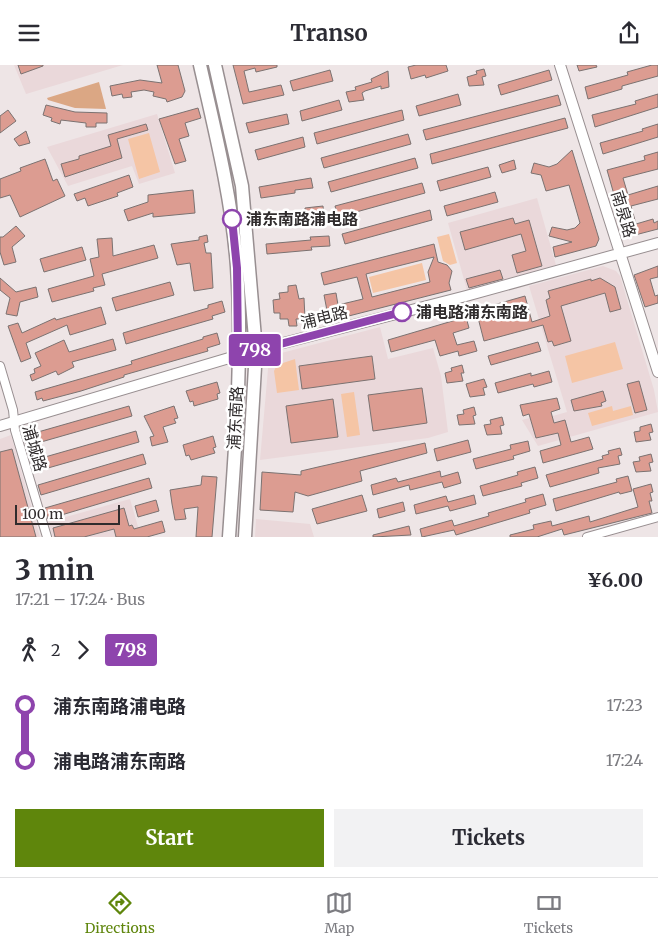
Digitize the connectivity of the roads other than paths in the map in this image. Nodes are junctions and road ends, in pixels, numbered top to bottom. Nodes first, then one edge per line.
1 (200, 65) edge
2 (215, 65) edge
3 (560, 65) edge
4 (658, 243) edge
5 (620, 253) junction
6 (256, 350) junction
7 (238, 355) junction
8 (0, 366) edge
9 (658, 372) edge
10 (13, 422) junction
11 (0, 426) edge
12 (658, 517) edge
13 (47, 537) edge
14 (229, 537) edge
15 (245, 537) edge
16 (587, 537) edge

1 - 7 main road, 浦东南路
2 - 6 main road, 浦东南路
3 - 5 street, 南泉路
4 - 5 street, 浦电路
5 - 6 street, 浦电路
5 - 9 street, 南泉路
6 - 7 street, 浦电路
6 - 15 main road, 浦东南路
7 - 10 street, 浦电路
7 - 14 main road, 浦东南路
8 - 10 street, 浦城路
10 - 11 street, 浦电路
10 - 13 street, 浦城路
12 - 16 street

